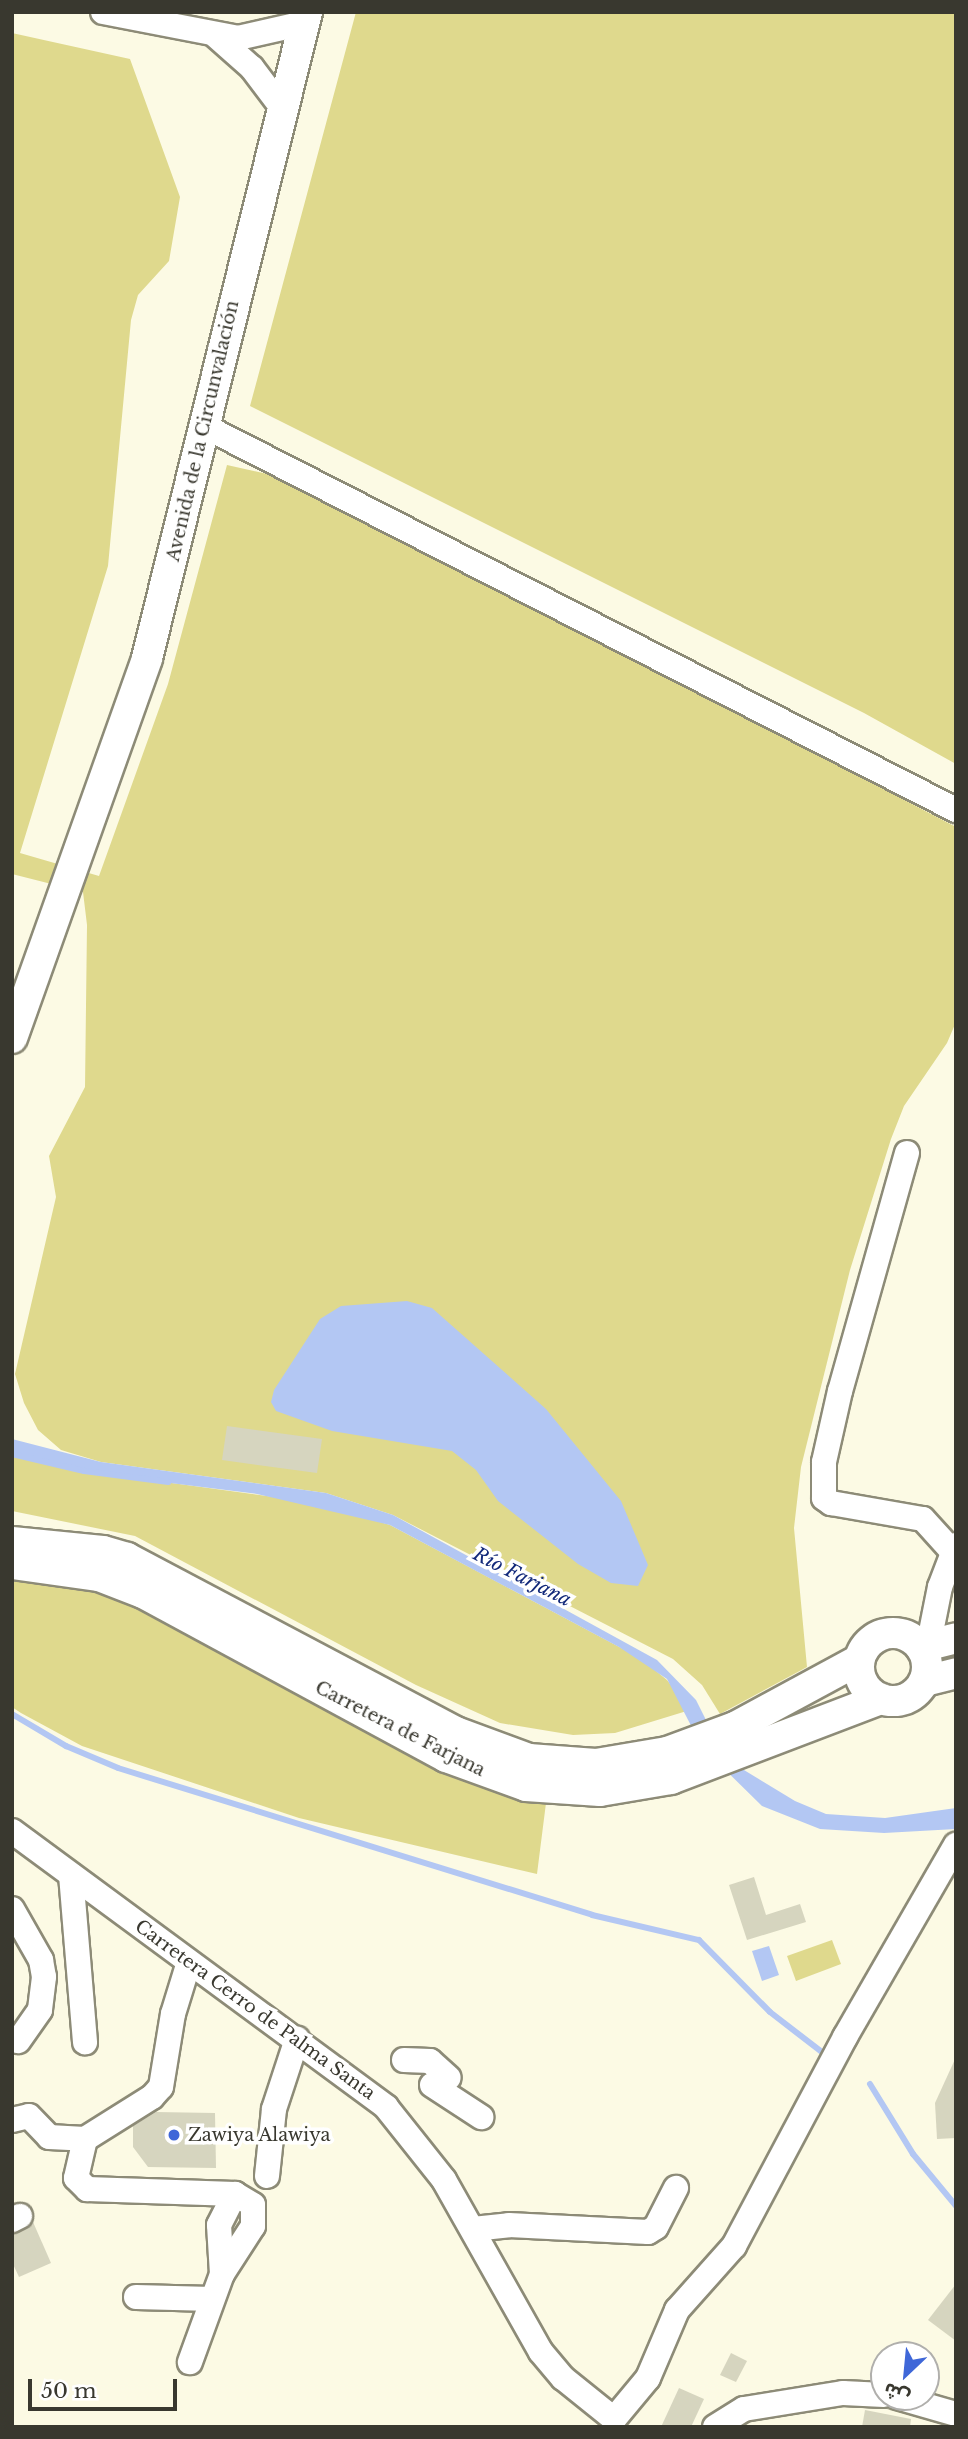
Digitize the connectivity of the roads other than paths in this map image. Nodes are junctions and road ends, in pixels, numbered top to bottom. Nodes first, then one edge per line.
1 (103, 12) edge
2 (305, 18) edge
3 (216, 37) junction
4 (283, 109) junction
5 (202, 425) junction
6 (956, 810) edge
7 (12, 1038) edge
8 (907, 1153) dead end
9 (12, 1542) edge
10 (954, 1548) edge
11 (55, 1556) junction
12 (12, 1564) edge
13 (956, 1638) edge
14 (924, 1647) junction
15 (859, 1660) junction
16 (956, 1673) edge
17 (925, 1681) junction
18 (880, 1699) junction
19 (740, 1740) junction
20 (12, 1831) edge
21 (956, 1845) edge
22 (71, 1875) junction
23 (12, 1909) edge
24 (189, 1962) junction
25 (297, 2039) junction
26 (18, 2041) dead end
27 (85, 2042) dead end
28 (404, 2060) dead end
29 (481, 2117) dead end
30 (12, 2120) edge
31 (85, 2139) junction
32 (267, 2176) dead end
33 (676, 2188) dead end
34 (235, 2194) junction
35 (473, 2229) junction
36 (222, 2274) junction
37 (136, 2298) dead end
38 (212, 2299) junction
39 (190, 2362) dead end
40 (870, 2394) edge
41 (615, 2423) edge
42 (715, 2427) edge

1 - 3 street
2 - 3 street
2 - 4 main road, Avenida de la Circunvalación
3 - 4 street
4 - 5 main road, Avenida de la Circunvalación
5 - 6 street
5 - 7 main road, Avenida de la Circunvalación
8 - 10 street
9 - 11 main road, Carretera de Farjana
10 - 14 street
11 - 12 main road, Carretera de Farjana
11 - 19 main road, Carretera de Farjana
13 - 14 main road
14 - 15 main road, Carretera de Farjana
14 - 17 main road
15 - 18 main road
15 - 19 main road, Carretera de Farjana
16 - 17 main road, Carretera de Farjana
17 - 18 main road, Carretera de Farjana
18 - 19 main road, Carretera de Farjana
20 - 22 street, Carretera Cerro de Palma Santa
21 - 41 street
22 - 24 street, Carretera Cerro de Palma Santa
22 - 27 street
23 - 26 street
24 - 25 street, Carretera Cerro de Palma Santa
24 - 31 street
25 - 32 street
25 - 35 street, Carretera Cerro de Palma Santa
28 - 29 street
30 - 31 street
31 - 34 street
33 - 35 street
34 - 36 street
34 - 36 street
35 - 41 street, Carretera Cerro de Palma Santa
36 - 38 street
37 - 38 street
38 - 39 street
40 - 42 street

